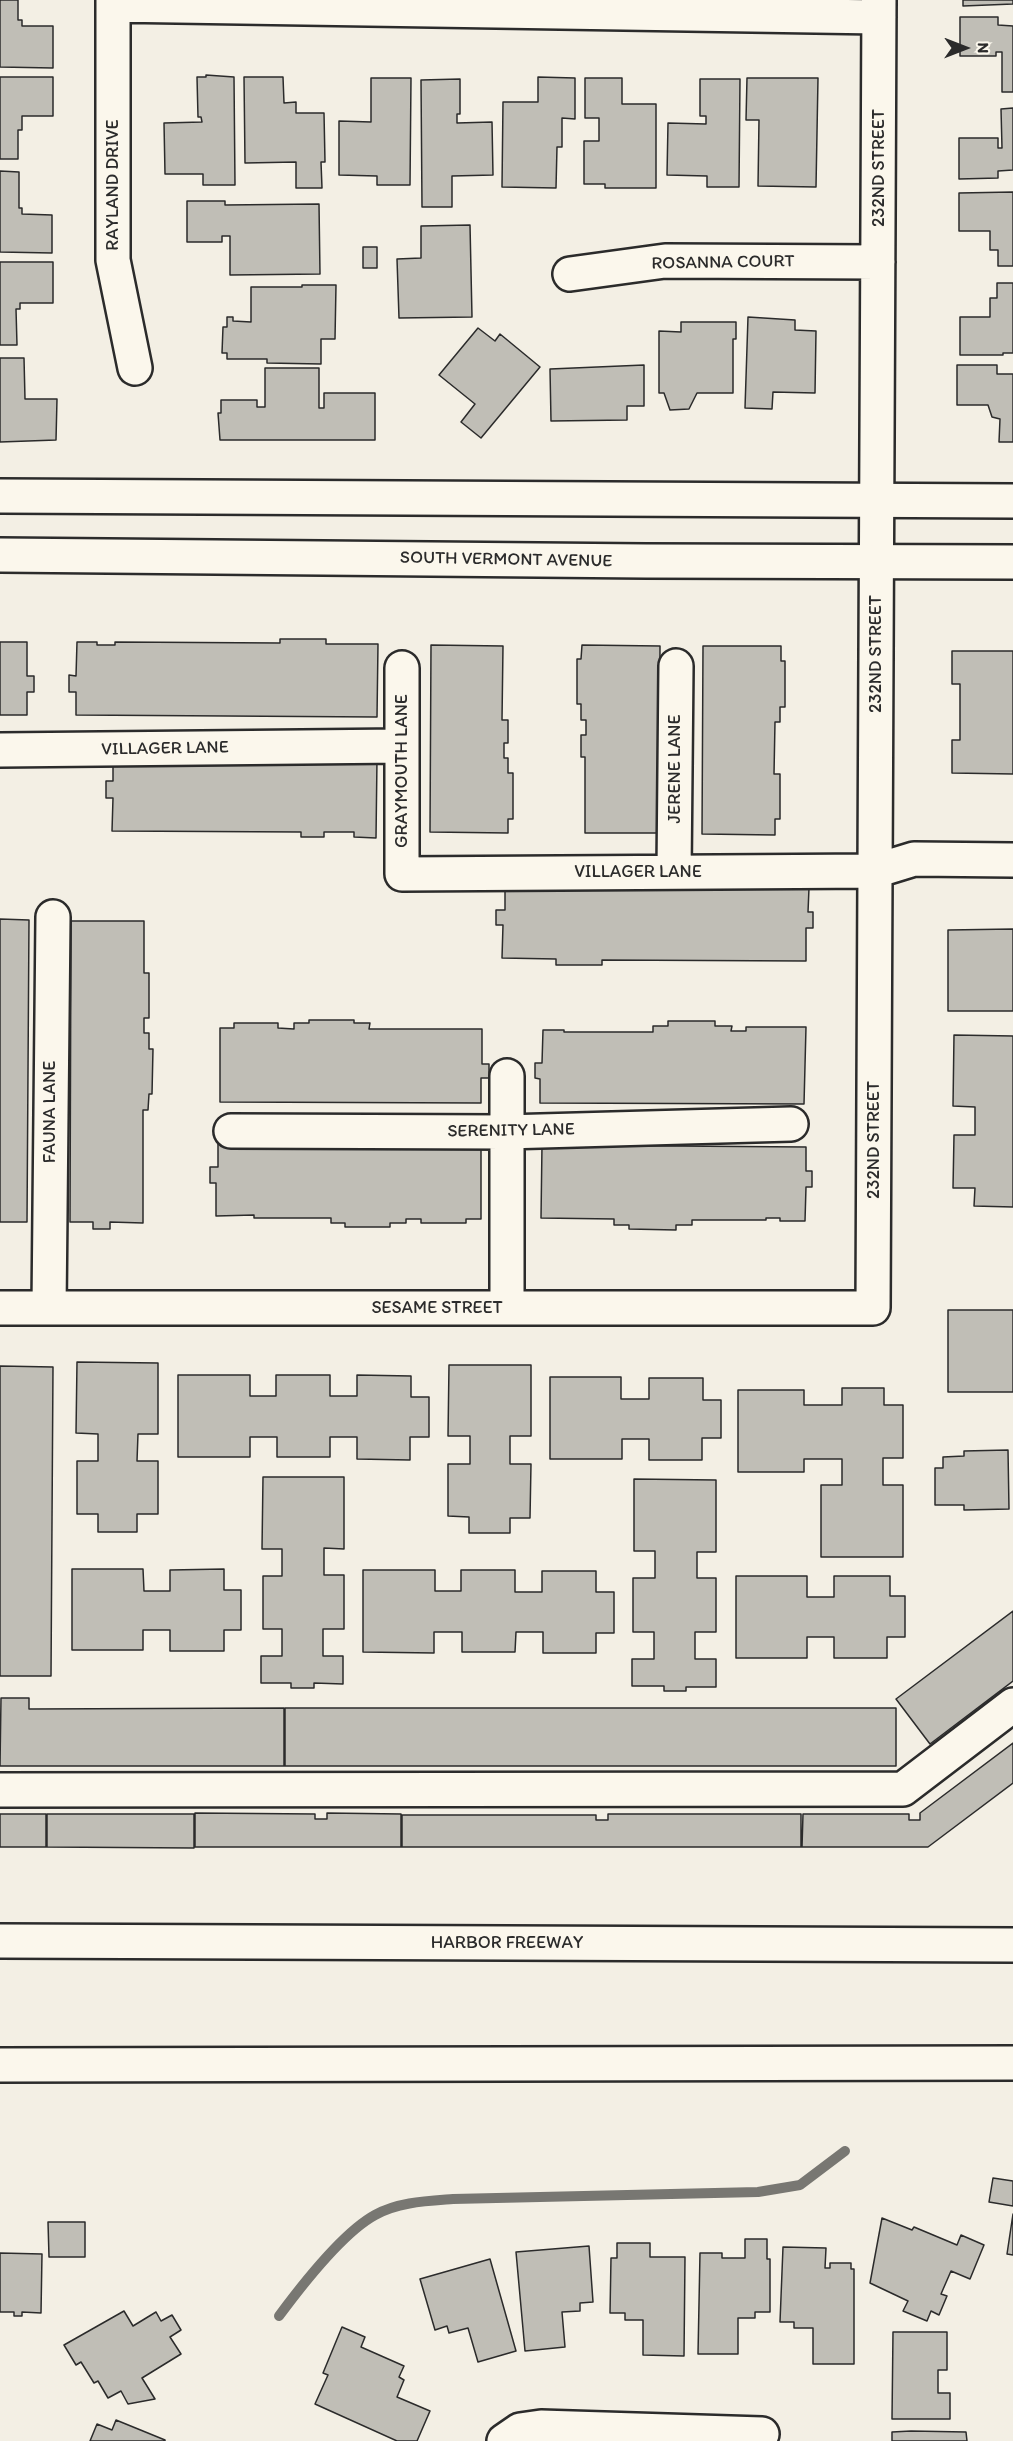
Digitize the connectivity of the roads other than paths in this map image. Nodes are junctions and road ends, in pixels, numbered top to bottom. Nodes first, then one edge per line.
1 (113, 3) edge
2 (879, 9) edge
3 (878, 262) junction
4 (570, 274) dead end
5 (135, 368) dead end
6 (0, 496) edge
7 (877, 500) junction
8 (1013, 501) edge
9 (0, 555) edge
10 (877, 561) junction
11 (1013, 562) edge
12 (676, 666) dead end
13 (402, 668) dead end
14 (402, 746) junction
15 (0, 750) edge
16 (1013, 860) edge
17 (674, 872) junction
18 (875, 872) junction
19 (402, 874) joint
20 (53, 916) dead end
21 (507, 1076) dead end
22 (791, 1124) dead end
23 (231, 1131) dead end
24 (505, 1132) junction
25 (0, 1308) edge
26 (49, 1308) junction
27 (507, 1308) junction
28 (873, 1308) joint
29 (1013, 1705) edge
30 (0, 1790) edge
31 (0, 1941) edge
32 (1013, 1945) edge
33 (1013, 2063) edge
34 (0, 2065) edge
35 (762, 2434) dead end
36 (505, 2441) edge

1 - 2 main road
1 - 5 main road, RAYLAND DRIVE
2 - 3 main road, 232ND STREET
3 - 4 main road, ROSANNA COURT
3 - 7 main road, 232ND STREET
6 - 7 main road
7 - 8 main road
7 - 10 main road, 232ND STREET
9 - 10 main road, SOUTH VERMONT AVENUE
10 - 11 main road, SOUTH VERMONT AVENUE
10 - 18 main road, 232ND STREET
12 - 17 main road, JERENE LANE
13 - 14 main road, GRAYMOUTH LANE
14 - 15 main road, VILLAGER LANE
14 - 19 main road, GRAYMOUTH LANE
16 - 18 main road, VILLAGER LANE
17 - 18 main road, VILLAGER LANE
17 - 19 main road, VILLAGER LANE
18 - 28 main road, 232ND STREET
20 - 26 main road, FAUNA LANE
21 - 24 main road
22 - 24 main road, SERENITY LANE
23 - 24 main road, SERENITY LANE
24 - 27 main road
25 - 26 main road, SESAME STREET
26 - 27 main road, SESAME STREET
27 - 28 main road, SESAME STREET
29 - 30 main road
31 - 32 main road, HARBOR FREEWAY
33 - 34 main road
35 - 36 main road

